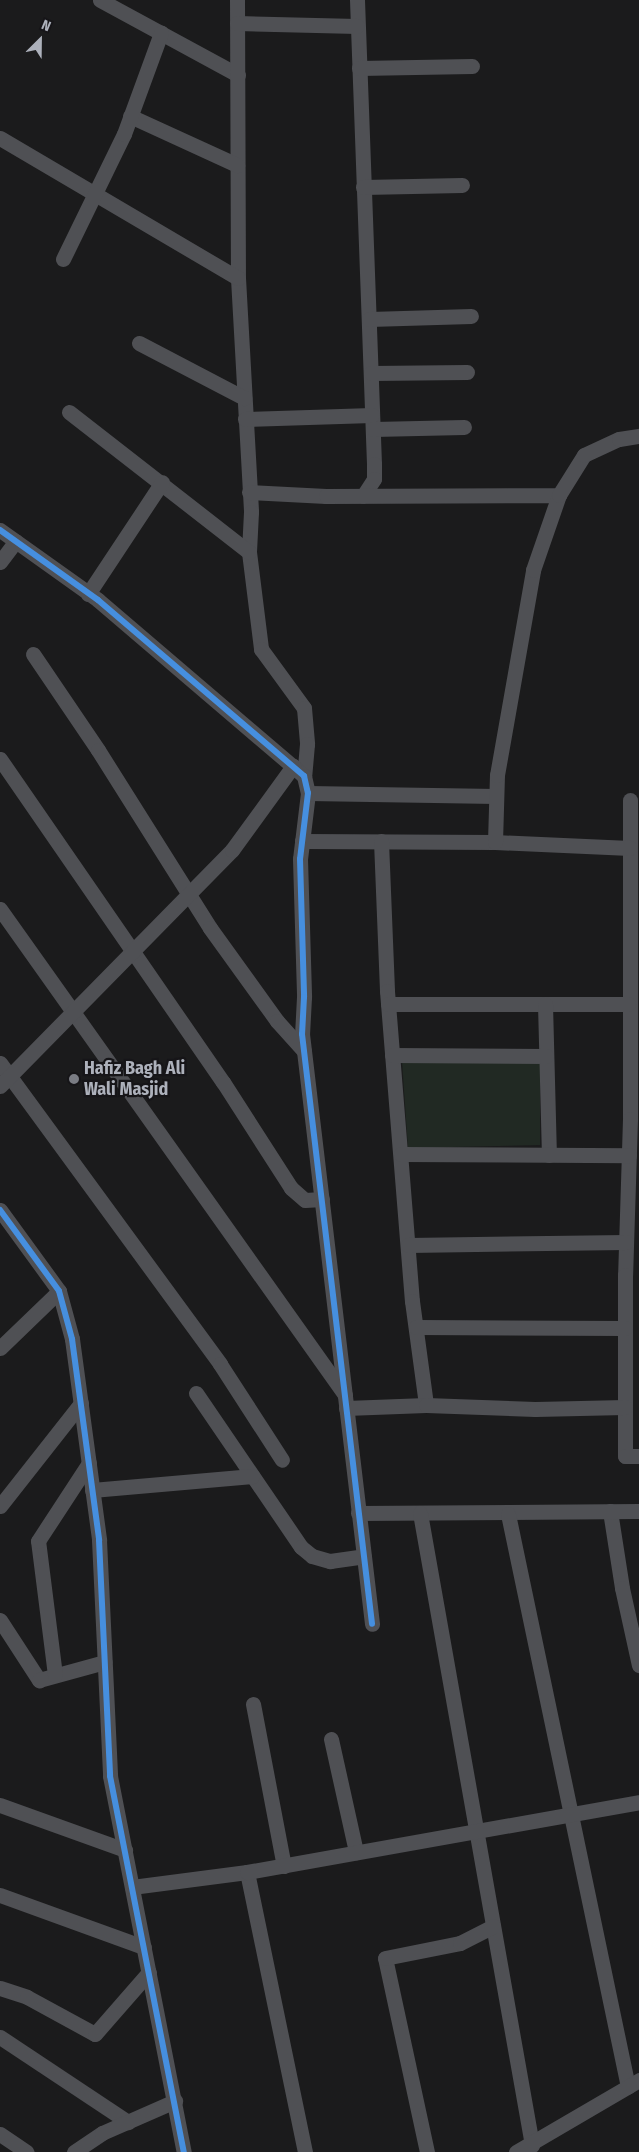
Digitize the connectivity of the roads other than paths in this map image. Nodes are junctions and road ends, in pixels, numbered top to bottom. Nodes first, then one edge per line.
1 (100, 0) edge
2 (236, 0) edge
3 (356, 0) edge
4 (237, 23) junction
5 (357, 26) junction
6 (161, 33) junction
7 (472, 66) dead end
8 (359, 68) junction
9 (238, 76) junction
10 (130, 116) junction
11 (0, 138) edge
12 (237, 165) junction
13 (462, 185) dead end
14 (363, 187) junction
15 (95, 193) junction
16 (63, 259) dead end
17 (238, 278) junction
18 (471, 316) dead end
19 (368, 319) junction
20 (139, 343) dead end
21 (466, 372) dead end
22 (371, 373) junction
23 (244, 398) junction
24 (69, 412) dead end
25 (246, 419) junction
26 (373, 422) junction
27 (464, 427) dead end
28 (639, 436) edge
29 (162, 482) junction
30 (249, 492) junction
31 (560, 495) junction
32 (363, 496) junction
33 (0, 530) edge
34 (16, 541) junction
35 (249, 552) junction
36 (0, 562) edge
37 (88, 594) junction
38 (33, 654) dead end
39 (0, 760) edge
40 (293, 766) junction
41 (304, 776) junction
42 (308, 794) junction
43 (496, 796) junction
44 (630, 800) dead end
45 (302, 841) junction
46 (381, 841) junction
47 (495, 842) junction
48 (630, 848) junction
49 (188, 894) junction
50 (0, 909) edge
51 (133, 951) junction
52 (388, 1004) junction
53 (545, 1004) junction
54 (628, 1004) junction
55 (73, 1013) junction
56 (305, 1053) junction
57 (392, 1055) junction
58 (546, 1056) junction
59 (0, 1063) edge
60 (5, 1081) edge
61 (401, 1154) junction
62 (549, 1155) junction
63 (629, 1155) junction
64 (322, 1199) junction
65 (0, 1210) edge
66 (626, 1242) junction
67 (408, 1245) junction
68 (59, 1291) junction
69 (416, 1327) junction
70 (625, 1328) junction
71 (0, 1348) edge
72 (196, 1393) dead end
73 (346, 1402) junction
74 (81, 1403) junction
75 (426, 1405) junction
76 (626, 1407) junction
77 (639, 1456) edge
78 (282, 1460) dead end
79 (89, 1463) junction
80 (252, 1476) junction
81 (92, 1490) junction
82 (0, 1506) edge
83 (610, 1511) junction
84 (639, 1511) edge
85 (358, 1513) junction
86 (420, 1513) junction
87 (508, 1514) junction
88 (364, 1556) junction
89 (633, 1609) edge
90 (0, 1620) edge
91 (372, 1624) dead end
92 (104, 1662) junction
93 (639, 1666) edge
94 (55, 1676) junction
95 (253, 1704) dead end
96 (331, 1739) dead end
97 (639, 1802) edge
98 (0, 1805) edge
99 (571, 1814) junction
100 (476, 1831) junction
101 (125, 1850) junction
102 (356, 1852) junction
103 (284, 1866) junction
104 (247, 1872) junction
105 (132, 1887) junction
106 (0, 1896) edge
107 (493, 1926) junction
108 (144, 1948) junction
109 (149, 1972) junction
110 (0, 1988) edge
111 (0, 2037) edge
112 (633, 2083) edge
113 (174, 2102) junction
114 (128, 2122) junction
115 (0, 2134) edge
116 (532, 2145) junction
117 (27, 2152) edge
118 (74, 2152) edge
119 (184, 2152) edge
120 (305, 2152) edge
121 (427, 2152) edge
122 (516, 2152) edge

1 - 6 street
2 - 4 street
3 - 5 street
4 - 5 street
4 - 9 street
5 - 8 street
6 - 9 street
6 - 10 street
7 - 8 street
8 - 14 street
9 - 12 street
10 - 12 street
10 - 15 street
11 - 15 street
12 - 17 street
13 - 14 street
14 - 19 street
15 - 16 street
15 - 17 street
17 - 23 street
18 - 19 street
19 - 22 street
20 - 23 street
21 - 22 street
22 - 26 street
23 - 25 street
24 - 29 street
25 - 26 street
25 - 30 street
26 - 27 street
26 - 32 street
28 - 31 street
29 - 35 street
29 - 37 street
30 - 32 street
30 - 35 street
31 - 32 street
31 - 43 street
33 - 34 street
34 - 36 street
34 - 37 street
35 - 41 street
37 - 40 street
38 - 49 street
39 - 51 street
40 - 41 street
40 - 49 street
41 - 42 street
42 - 43 street
42 - 45 street
43 - 47 street
44 - 48 street
45 - 46 street
45 - 56 street
46 - 47 street
46 - 52 street
47 - 48 street
48 - 54 street
49 - 51 street
49 - 56 street
50 - 55 street
51 - 55 street
51 - 64 street
52 - 53 street
52 - 57 street
53 - 54 street
53 - 58 street
54 - 63 street
55 - 60 street
55 - 73 street
56 - 64 street
57 - 58 street
57 - 61 street
58 - 62 street
59 - 60 street
60 - 78 street
61 - 62 street
61 - 67 street
62 - 63 street
63 - 66 street
64 - 73 street
65 - 68 street
66 - 67 street
66 - 70 street
67 - 69 street
68 - 71 street
68 - 74 street
69 - 70 street
69 - 75 street
70 - 76 street
72 - 80 street
73 - 75 street
73 - 85 street
74 - 79 street
74 - 82 street
75 - 76 street
76 - 77 street
79 - 81 street
79 - 94 street
80 - 81 street
80 - 88 street
81 - 92 street
83 - 84 street
83 - 87 street
83 - 89 street
85 - 86 street
85 - 88 street
86 - 87 street
86 - 100 street
87 - 99 street
88 - 91 street
89 - 93 street
90 - 94 street
92 - 94 street
92 - 101 street
95 - 103 street
96 - 102 street
97 - 99 street
98 - 101 street
99 - 100 street
99 - 112 street
100 - 102 street
100 - 107 street
101 - 105 street
102 - 103 street
103 - 104 street
104 - 105 street
104 - 120 street
105 - 108 street
106 - 108 street
107 - 116 street
107 - 121 street
108 - 109 street
109 - 110 street
109 - 113 street
111 - 114 street
112 - 116 street
113 - 114 street
113 - 119 street
114 - 118 street
115 - 117 street
116 - 122 street

